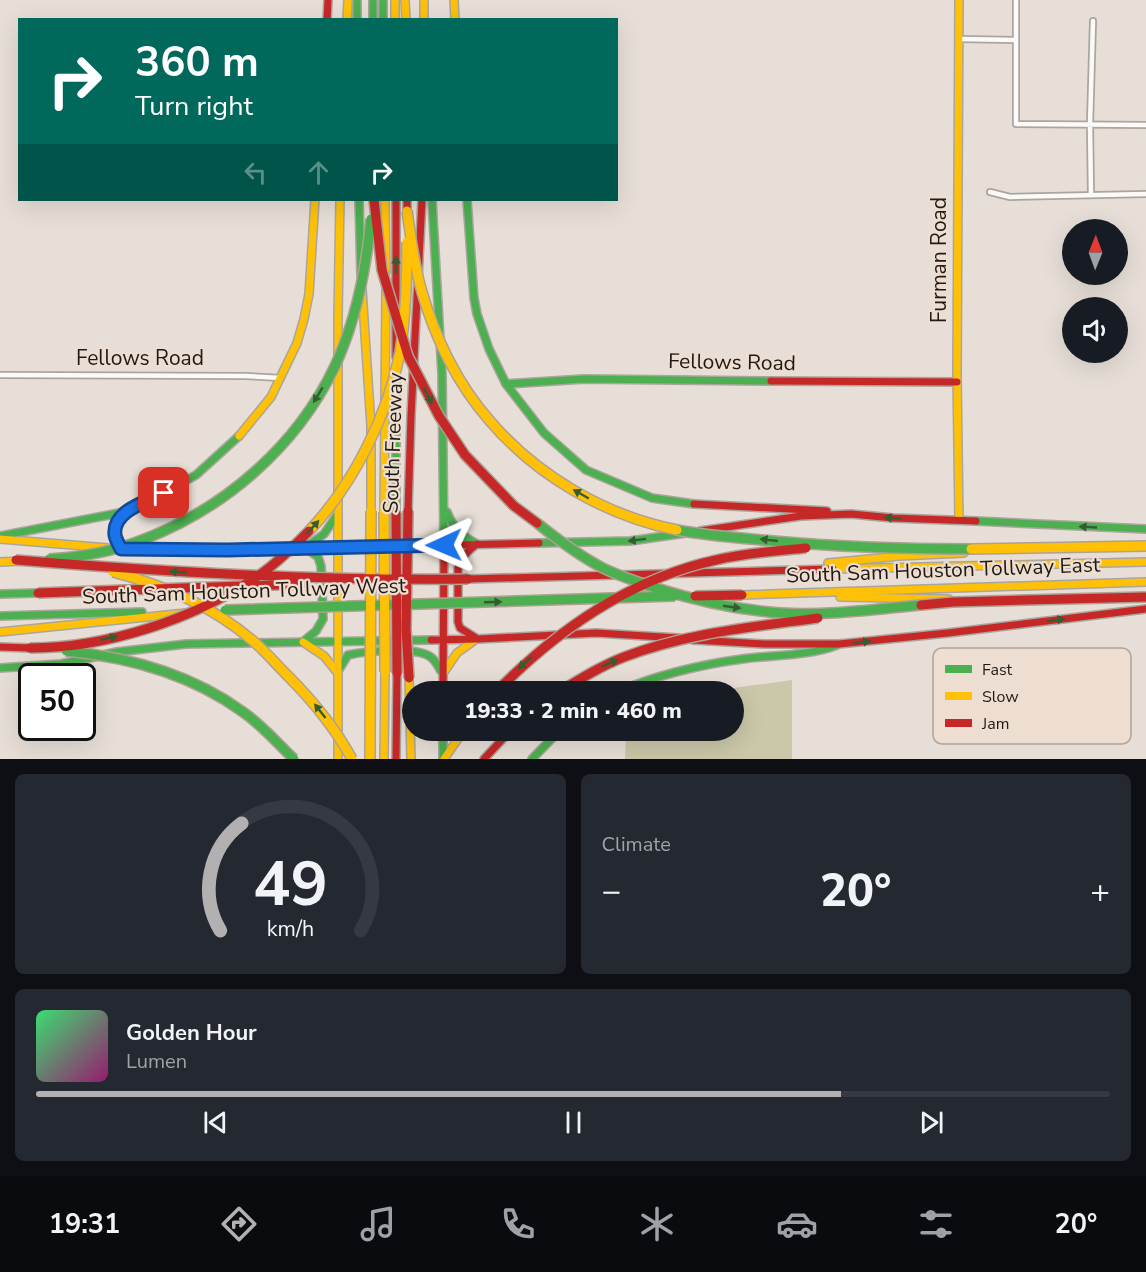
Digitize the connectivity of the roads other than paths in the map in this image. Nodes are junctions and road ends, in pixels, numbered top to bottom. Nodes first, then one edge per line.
1 (328, 0) edge
2 (348, 0) edge
3 (357, 0) edge
4 (373, 0) edge
5 (383, 0) edge
6 (395, 0) edge
7 (405, 0) edge
8 (424, 0) edge
9 (454, 0) edge
10 (958, 0) edge
11 (1016, 0) edge
12 (327, 18) edge
13 (347, 18) edge
14 (357, 18) edge
15 (373, 18) edge
16 (383, 18) edge
17 (395, 18) edge
18 (406, 18) edge
19 (424, 18) edge
20 (455, 18) edge
21 (1094, 21) dead end
22 (959, 39) junction
23 (1016, 40) junction
24 (1090, 124) junction
25 (1146, 125) edge
26 (990, 192) dead end
27 (1146, 194) edge
28 (1091, 195) junction
29 (315, 201) edge
30 (340, 201) edge
31 (359, 201) edge
32 (373, 201) edge
33 (373, 201) edge
34 (385, 201) edge
35 (396, 201) edge
36 (407, 201) edge
37 (422, 201) edge
38 (432, 201) edge
39 (467, 201) edge
40 (407, 211) junction
41 (0, 375) edge
42 (280, 378) junction
43 (957, 382) junction
44 (506, 384) junction
45 (443, 500) junction
46 (124, 512) junction
47 (338, 513) junction
48 (851, 514) junction
49 (959, 520) junction
50 (1146, 529) edge
51 (0, 537) edge
52 (477, 544) junction
53 (1146, 544) edge
54 (444, 545) junction
55 (827, 546) junction
56 (339, 547) junction
57 (305, 548) junction
58 (121, 549) junction
59 (50, 560) junction
60 (0, 561) edge
61 (1146, 562) edge
62 (751, 571) junction
63 (468, 579) junction
64 (1146, 582) edge
65 (0, 594) edge
66 (742, 595) junction
67 (1146, 599) edge
68 (877, 609) junction
69 (1146, 609) edge
70 (225, 610) junction
71 (0, 616) edge
72 (0, 632) edge
73 (443, 639) junction
74 (478, 639) junction
75 (338, 640) junction
76 (303, 642) junction
77 (839, 644) junction
78 (0, 647) edge
79 (30, 648) junction
80 (0, 668) edge
81 (337, 672) junction
82 (442, 674) junction
83 (442, 681) edge
84 (505, 681) edge
85 (577, 681) edge
86 (641, 681) edge
87 (443, 741) edge
88 (456, 741) edge
89 (501, 741) edge
90 (548, 741) edge
91 (294, 759) edge
92 (338, 759) edge
93 (352, 759) edge
94 (370, 759) edge
95 (384, 759) edge
96 (396, 759) edge
97 (411, 759) edge
98 (443, 759) edge
99 (484, 759) edge
100 (532, 759) edge

1 - 12 main road
2 - 13 main road
3 - 14 main road
4 - 15 main road
5 - 16 main road
6 - 17 main road
7 - 18 main road
8 - 19 main road
9 - 20 main road
10 - 22 main road, Furman Road
11 - 23 street
21 - 24 street
22 - 23 street
22 - 43 main road, Furman Road
23 - 24 street
24 - 25 street
24 - 28 street
26 - 28 street
27 - 28 street
29 - 42 main road
30 - 47 main road
31 - 94 main road, South Freeway, bridge
32 -> 59 main road, bridge
33 -> 68 main road, bridge
34 - 95 main road, bridge
96 -> 35 main road, bridge
36 - 40 main road
37 - 97 main road, South Freeway, bridge
38 - 45 main road
39 - 44 main road
55 -> 40 main road, bridge
79 -> 40 main road, bridge
41 - 42 street, Fellows Road
42 - 46 main road
43 - 44 main road, Fellows Road
43 - 49 main road, Furman Road
44 - 48 main road
45 - 52 main road
45 - 54 main road
46 - 51 main road
46 - 58 main road
47 - 56 main road
47 - 57 main road
49 -> 48 main road
48 -> 52 main road
50 -> 49 main road
51 - 58 main road
52 - 54 main road
52 - 74 main road
53 - 55 main road, bridge
53 - 62 main road
54 - 56 main road
54 - 73 main road
55 -> 84 main road, bridge
56 - 57 main road
56 - 75 main road
57 - 58 main road
57 - 76 main road
59 - 60 main road, bridge
93 -> 59 main road, bridge
63 -> 60 main road, bridge
61 - 62 main road, South Sam Houston Tollway East
62 - 63 main road, South Sam Houston Tollway West, bridge
63 - 65 main road, South Sam Houston Tollway West, bridge
64 - 66 main road, South Sam Houston Tollway East
66 - 67 main road
70 -> 66 main road, South Sam Houston Tollway West, bridge
67 - 68 main road, bridge
85 -> 68 main road, bridge
77 -> 69 main road
70 - 71 main road, South Sam Houston Tollway West, bridge
70 - 72 main road, bridge
73 - 74 main road
73 - 75 main road
73 - 82 main road
74 - 77 main road
74 - 82 main road
75 - 76 main road
75 - 81 main road
76 - 80 main road
76 - 81 main road
77 - 86 main road
78 - 79 main road
79 - 91 main road, bridge
81 - 82 main road
81 - 92 main road
82 - 83 main road
87 - 98 main road
88 - 98 main road
89 - 99 main road
90 - 100 main road

